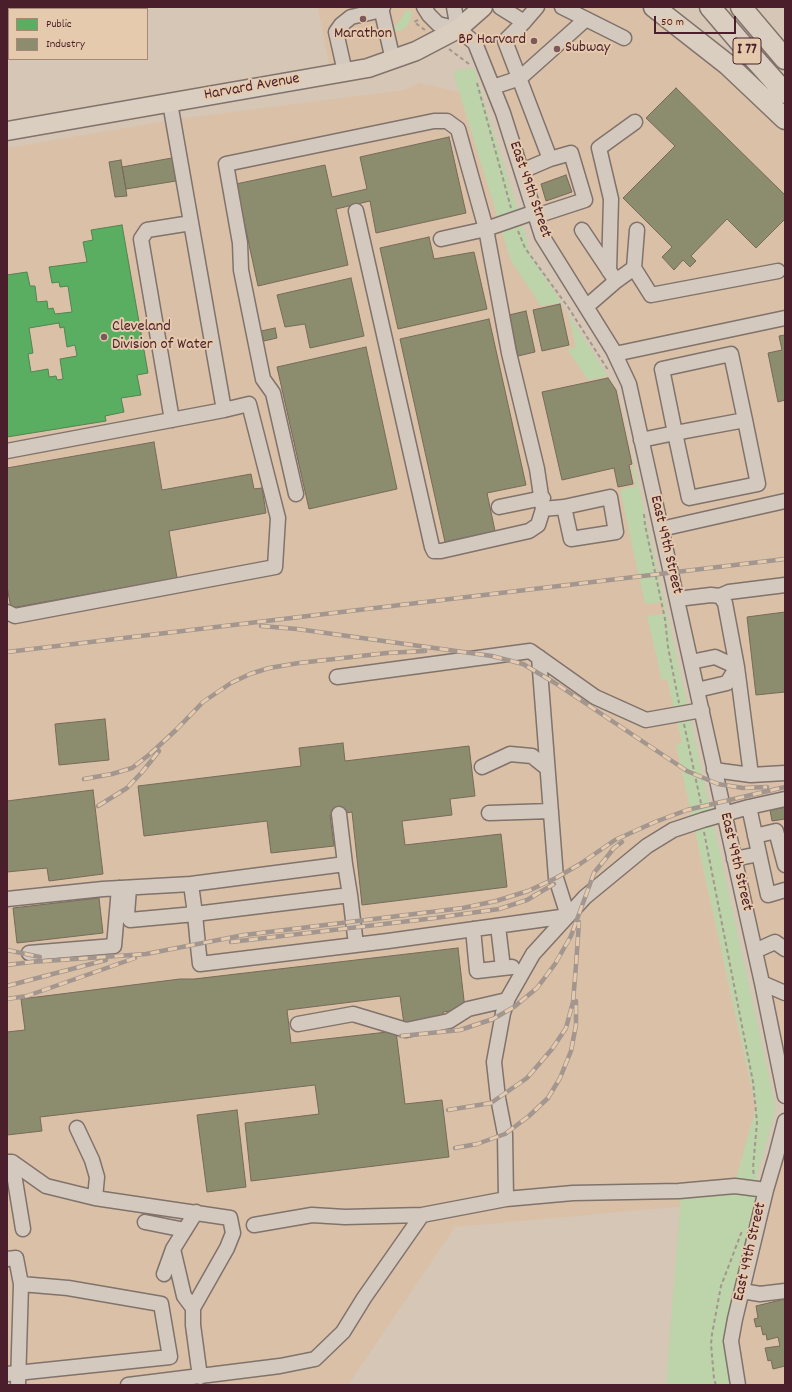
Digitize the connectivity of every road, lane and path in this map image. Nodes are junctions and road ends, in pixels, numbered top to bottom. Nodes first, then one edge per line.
1 (424, 7) edge
2 (454, 7) edge
3 (483, 7) edge
4 (500, 7) edge
5 (536, 7) edge
6 (562, 7) edge
7 (654, 7) edge
8 (710, 7) edge
9 (742, 7) edge
10 (382, 8) edge
11 (586, 19) junction
12 (524, 22) junction
13 (458, 29) junction
14 (624, 38) dead end
15 (460, 57) dead end
16 (785, 59) edge
17 (393, 60) junction
18 (471, 67) dead end
19 (345, 72) junction
20 (520, 78) junction
21 (476, 79) dead end
22 (493, 87) junction
23 (785, 93) edge
24 (170, 103) junction
25 (785, 119) edge
26 (635, 122) dead end
27 (7, 131) edge
28 (550, 159) junction
29 (522, 171) junction
30 (511, 208) dead end
31 (356, 211) dead end
32 (535, 214) junction
33 (190, 223) junction
34 (486, 229) junction
35 (517, 230) dead end
36 (582, 230) dead end
37 (637, 230) dead end
38 (441, 239) dead end
39 (634, 268) junction
40 (778, 271) dead end
41 (613, 276) junction
42 (586, 307) junction
43 (785, 318) edge
44 (615, 354) junction
45 (610, 373) dead end
46 (224, 410) junction
47 (172, 420) junction
48 (745, 420) junction
49 (675, 434) junction
50 (641, 440) junction
51 (7, 451) edge
52 (296, 494) dead end
53 (785, 501) edge
54 (543, 504) junction
55 (499, 507) dead end
56 (564, 507) dead end
57 (644, 513) dead end
58 (661, 530) junction
59 (785, 585) edge
60 (720, 596) junction
61 (677, 599) junction
62 (7, 612) edge
63 (539, 658) junction
64 (691, 662) junction
65 (737, 667) junction
66 (337, 677) dead end
67 (698, 690) junction
68 (702, 710) junction
69 (682, 714) junction
70 (482, 766) dead end
71 (547, 768) junction
72 (714, 770) junction
73 (785, 773) edge
74 (751, 775) junction
75 (785, 799) edge
76 (749, 807) junction
77 (551, 810) junction
78 (489, 813) dead end
79 (339, 814) dead end
80 (724, 815) junction
81 (703, 820) junction
82 (755, 836) junction
83 (759, 854) junction
84 (734, 859) junction
85 (345, 864) junction
86 (785, 865) edge
87 (191, 884) junction
88 (124, 888) junction
89 (785, 890) edge
90 (350, 895) junction
91 (7, 899) edge
92 (195, 914) junction
93 (568, 916) junction
94 (498, 926) junction
95 (473, 929) junction
96 (356, 945) junction
97 (785, 949) edge
98 (755, 951) junction
99 (29, 953) dead end
100 (526, 965) junction
101 (503, 968) junction
102 (762, 983) junction
103 (785, 993) edge
104 (507, 1000) junction
105 (298, 1024) dead end
106 (785, 1096) edge
107 (785, 1121) edge
108 (77, 1128) dead end
109 (10, 1162) edge
110 (753, 1168) dead end
111 (766, 1190) junction
112 (95, 1198) junction
113 (506, 1199) junction
114 (196, 1212) junction
115 (422, 1215) junction
116 (145, 1222) dead end
117 (254, 1225) dead end
118 (23, 1230) dead end
119 (185, 1230) junction
120 (742, 1231) dead end
121 (173, 1249) junction
122 (7, 1259) edge
123 (164, 1274) dead end
124 (21, 1284) junction
125 (742, 1291) junction
126 (785, 1292) edge
127 (193, 1308) junction
128 (14, 1377) edge
129 (200, 1377) junction
130 (128, 1385) edge
131 (716, 1385) edge
132 (738, 1385) edge

1 - 13 street
2 - 13 street
3 - 13 main road, Harvard Avenue
4 - 12 street
5 - 12 street
6 - 11 street
7 - 25 highway
8 - 23 highway, I 77
9 - 16 highway, I 77
10 - 17 street
10 - 19 street
11 - 14 street
11 - 20 street
12 - 20 street
13 - 17 main road, Harvard Avenue
13 - 22 street, East 49th Street
15 - 18 path
17 - 19 main road, Harvard Avenue
19 - 24 main road, Harvard Avenue
20 - 22 street
20 - 28 street
21 - 30 path
22 - 29 street, East 49th Street
24 - 27 main road, Harvard Avenue
24 - 33 street
26 - 41 street
28 - 29 street
28 - 32 street
29 - 32 street, East 49th Street
31 - 54 street
32 - 34 street
32 - 42 street, East 49th Street
33 - 46 street
33 - 47 street
34 - 38 street
34 - 52 street
34 - 54 street
35 - 45 path
36 - 41 street
37 - 39 street
39 - 40 street
39 - 41 street
41 - 42 street
42 - 44 street, East 49th Street
43 - 44 street
44 - 50 street, East 49th Street
46 - 47 street
46 - 62 street
47 - 51 street
48 - 49 street
48 - 49 street
48 - 49 street
49 - 50 street
50 - 58 street, East 49th Street
53 - 58 street
54 - 55 street
54 - 56 street
57 - 69 path
58 - 61 street, East 49th Street
59 - 60 street
60 - 61 street
60 - 65 street
61 - 64 street, East 49th Street
63 - 66 street
63 - 69 street
63 - 71 street
64 - 65 street
64 - 67 street, East 49th Street
65 - 67 street
65 - 74 street
67 - 68 street, East 49th Street
68 - 69 street
68 - 72 street, East 49th Street
69 - 81 path
70 - 71 street
71 - 77 street
72 - 74 street
72 - 80 street, East 49th Street
73 - 74 street
75 - 76 street
76 - 80 street
76 - 82 street
77 - 78 street
77 - 93 street
79 - 85 street
80 - 81 street
80 - 84 street, East 49th Street
81 - 93 street
81 - 110 path
82 - 83 street
82 - 86 street
83 - 84 street
83 - 89 street
84 - 98 street, East 49th Street
85 - 87 street
85 - 90 street
87 - 88 street
87 - 92 street
88 - 91 street
88 - 92 street
88 - 99 street
90 - 92 street
90 - 96 street
92 - 96 street
93 - 94 street
93 - 100 street
94 - 95 street
94 - 101 street
95 - 96 street
95 - 101 street
97 - 98 street
98 - 102 street, East 49th Street
100 - 101 street
100 - 104 street
102 - 103 street
102 - 106 street, East 49th Street
104 - 105 street
104 - 113 street
107 - 111 street, East 49th Street
108 - 112 street
109 - 112 street
109 - 118 street
111 - 113 street
111 - 125 street, East 49th Street
112 - 114 street
113 - 115 street
114 - 119 street
114 - 127 street
115 - 117 street
115 - 129 street
116 - 119 street
119 - 121 street
120 - 131 path
121 - 123 street
121 - 127 street
122 - 124 street
124 - 128 street
124 - 128 street
125 - 126 street
125 - 132 street, East 49th Street
127 - 129 street
129 - 130 street

